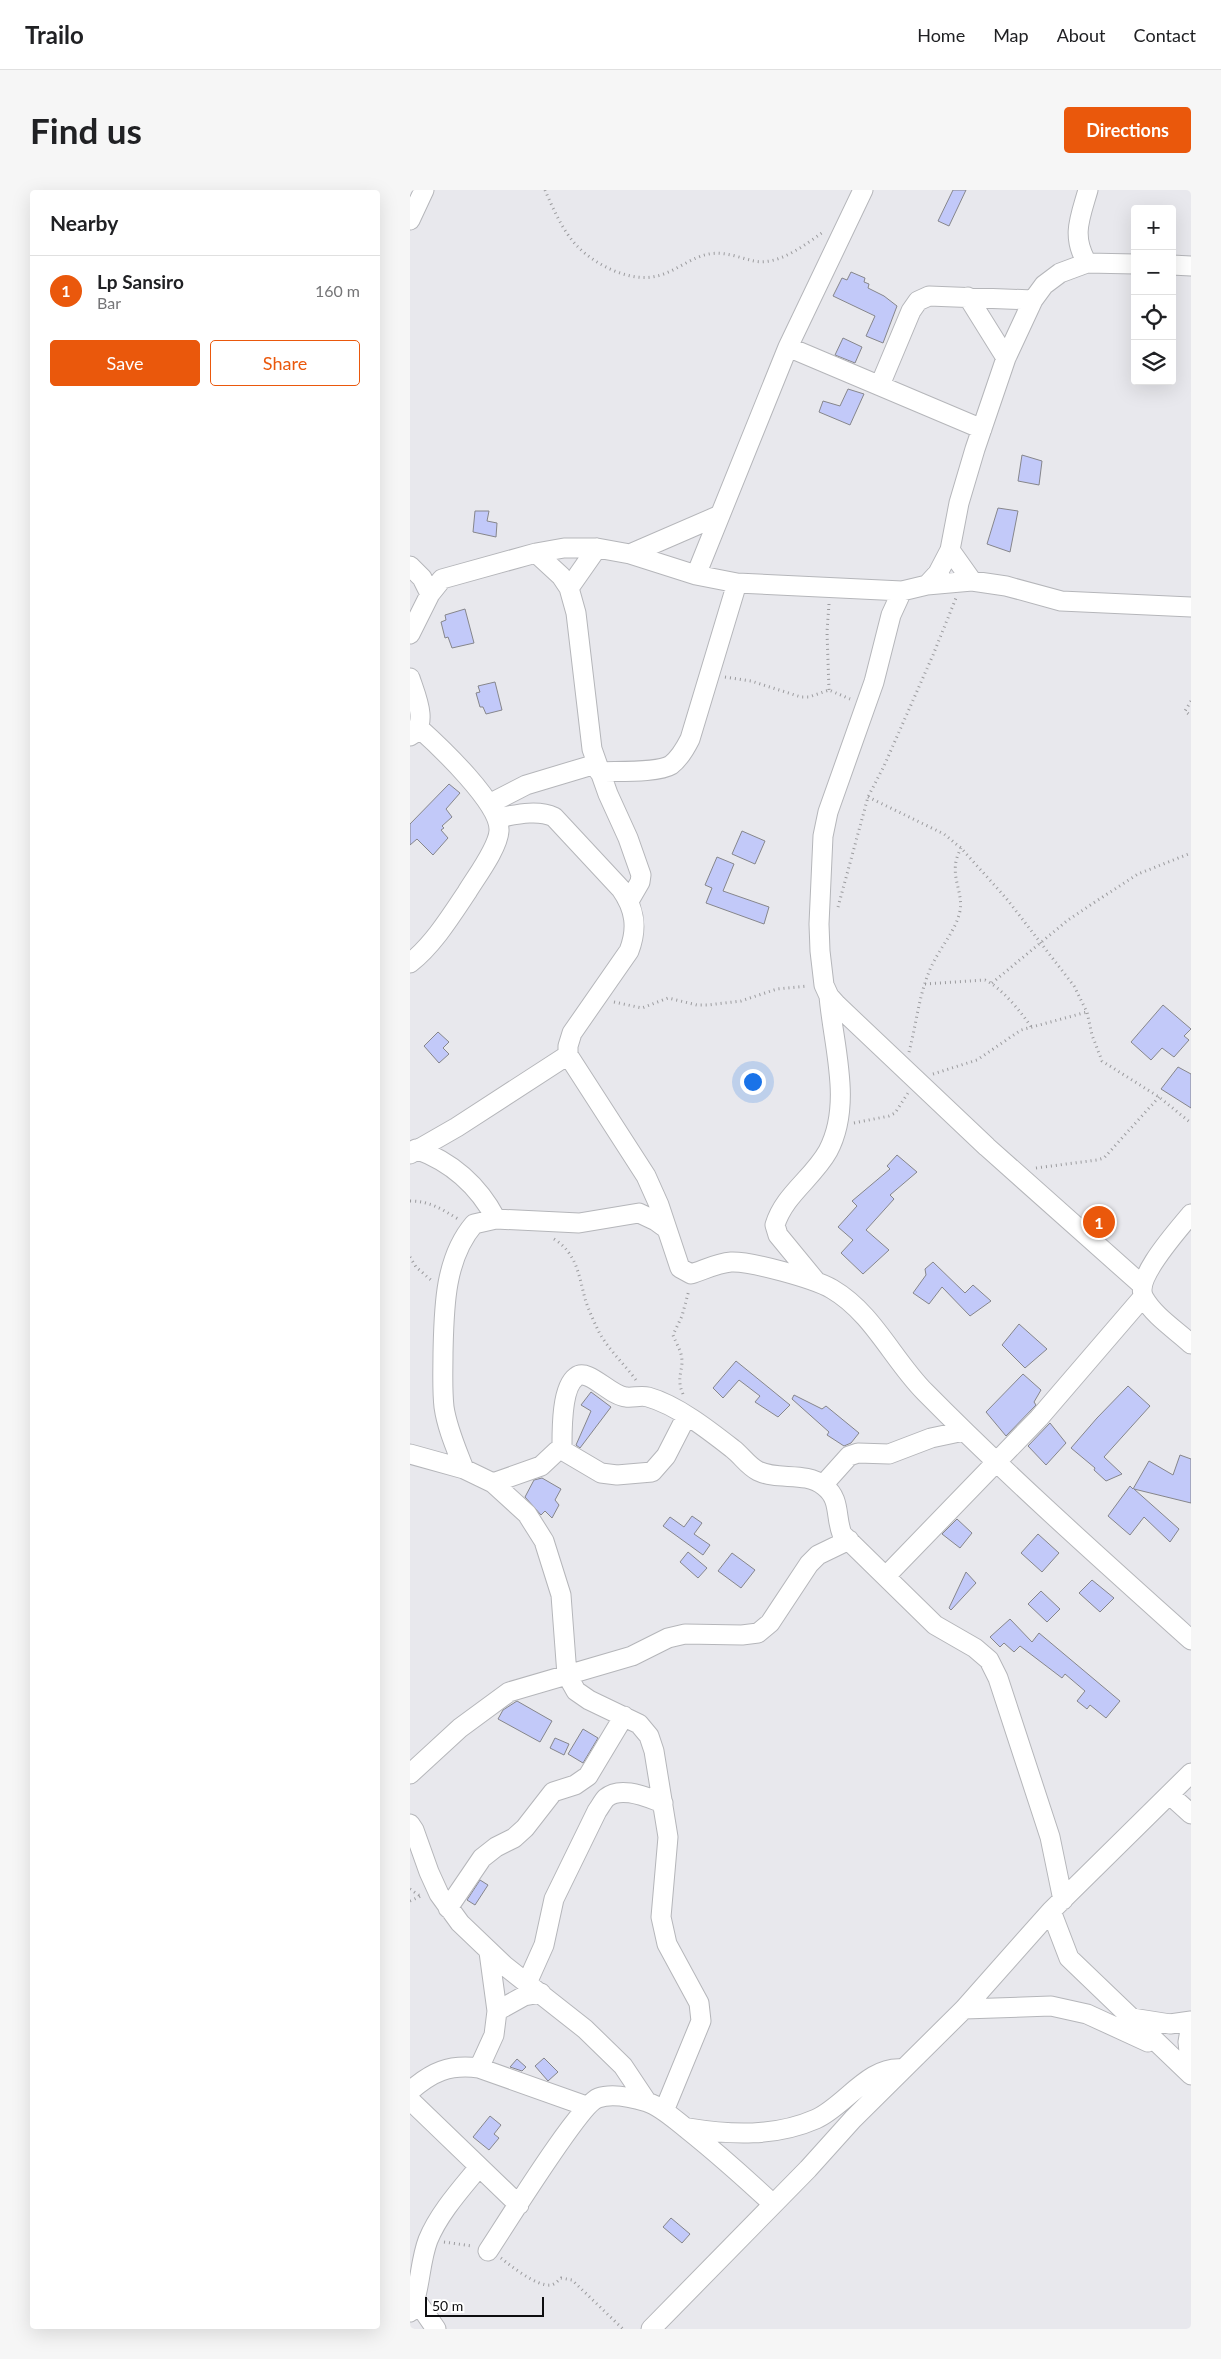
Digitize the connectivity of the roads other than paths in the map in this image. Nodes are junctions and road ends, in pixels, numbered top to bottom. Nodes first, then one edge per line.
1 (424, 190) edge
2 (862, 190) edge
3 (1088, 190) edge
4 (410, 220) edge
5 (1087, 263) junction
6 (1131, 264) edge
7 (1176, 265) edge
8 (1191, 266) edge
9 (968, 297) junction
10 (1032, 300) junction
11 (788, 347) junction
12 (1006, 358) junction
13 (880, 385) junction
14 (982, 429) junction
15 (720, 515) junction
16 (598, 548) junction
17 (950, 550) junction
18 (536, 553) junction
19 (630, 554) junction
20 (410, 566) edge
21 (696, 575) junction
22 (968, 581) junction
23 (737, 583) junction
24 (927, 585) junction
25 (569, 588) junction
26 (902, 591) junction
27 (430, 594) junction
28 (1191, 607) edge
29 (410, 634) edge
30 (410, 678) edge
31 (414, 732) edge
32 (598, 768) junction
33 (493, 811) junction
34 (629, 900) junction
35 (410, 963) edge
36 (827, 991) junction
37 (568, 1055) junction
38 (413, 1152) edge
39 (1191, 1214) edge
40 (496, 1219) junction
41 (667, 1229) junction
42 (816, 1280) junction
43 (1143, 1291) junction
44 (1191, 1344) edge
45 (686, 1417) junction
46 (964, 1431) junction
47 (562, 1450) junction
48 (410, 1454) edge
49 (997, 1461) junction
50 (464, 1468) junction
51 (493, 1483) junction
52 (823, 1484) junction
53 (849, 1540) junction
54 (887, 1575) junction
55 (1191, 1640) edge
56 (567, 1675) junction
57 (624, 1716) junction
58 (1191, 1773) edge
59 (410, 1774) edge
60 (1170, 1795) junction
61 (663, 1803) junction
62 (1190, 1810) edge
63 (410, 1824) edge
64 (1057, 1906) junction
65 (448, 1908) junction
66 (488, 1952) junction
67 (534, 1988) junction
68 (964, 2009) junction
69 (497, 2011) junction
70 (1132, 2018) junction
71 (1191, 2022) edge
72 (1162, 2049) junction
73 (478, 2068) junction
74 (903, 2069) junction
75 (1191, 2073) edge
76 (410, 2091) edge
77 (410, 2100) edge
78 (647, 2102) junction
79 (586, 2106) junction
80 (664, 2111) junction
81 (828, 2112) junction
82 (853, 2119) junction
83 (685, 2128) junction
84 (479, 2167) junction
85 (774, 2204) junction
86 (519, 2205) junction
87 (488, 2251) road end
88 (413, 2306) edge
89 (410, 2321) edge
90 (433, 2326) edge
91 (652, 2329) edge

1 - 4 street
2 - 11 street
3 - 5 street
5 - 6 street
5 - 10 street
7 - 8 street
9 - 10 street
9 - 12 street
9 - 13 street
10 - 12 street
11 - 13 street
11 - 15 street
12 - 14 street
13 - 14 street
14 - 17 street
15 - 19 street
15 - 21 street
16 - 18 street
16 - 19 street
16 - 25 street
17 - 22 street
17 - 24 street
18 - 25 street
18 - 27 street
19 - 21 street
20 - 27 street
21 - 23 street
22 - 24 street
22 - 28 street
23 - 26 street
23 - 32 street
24 - 26 street
25 - 32 street
26 - 36 street
27 - 29 street
30 - 31 street
31 - 33 street
32 - 33 street
32 - 34 street
33 - 34 street
33 - 35 street
34 - 37 street
36 - 42 street
36 - 43 street
37 - 38 street
37 - 41 street
38 - 40 street
39 - 43 street
40 - 41 street
40 - 50 street
41 - 42 street
42 - 46 street
43 - 44 street
43 - 49 street
45 - 47 street
45 - 47 street
45 - 52 street
46 - 49 street
46 - 52 street
47 - 51 street
48 - 50 street
49 - 54 street
49 - 55 street
50 - 51 street
51 - 56 street
52 - 53 street
53 - 54 street
53 - 56 street
54 - 64 street
56 - 57 street
56 - 59 street
57 - 61 street
57 - 65 street
58 - 60 street
60 - 62 street
60 - 64 street
61 - 67 street
61 - 80 street
63 - 65 street
64 - 68 street
64 - 70 street
65 - 66 street
66 - 67 street
66 - 69 street
67 - 69 street
67 - 78 street
68 - 72 street
68 - 74 street
69 - 73 street
70 - 71 street
70 - 72 street
71 - 75 street
72 - 75 street
73 - 76 street
73 - 79 street
74 - 81 street
74 - 82 street
77 - 84 street
78 - 79 street
78 - 80 street
79 - 86 street
80 - 83 street
81 - 82 street
81 - 83 street
82 - 85 street
83 - 85 street
84 - 86 street
84 - 88 street
85 - 91 street
86 - 87 street
88 - 90 street
89 - 90 street

